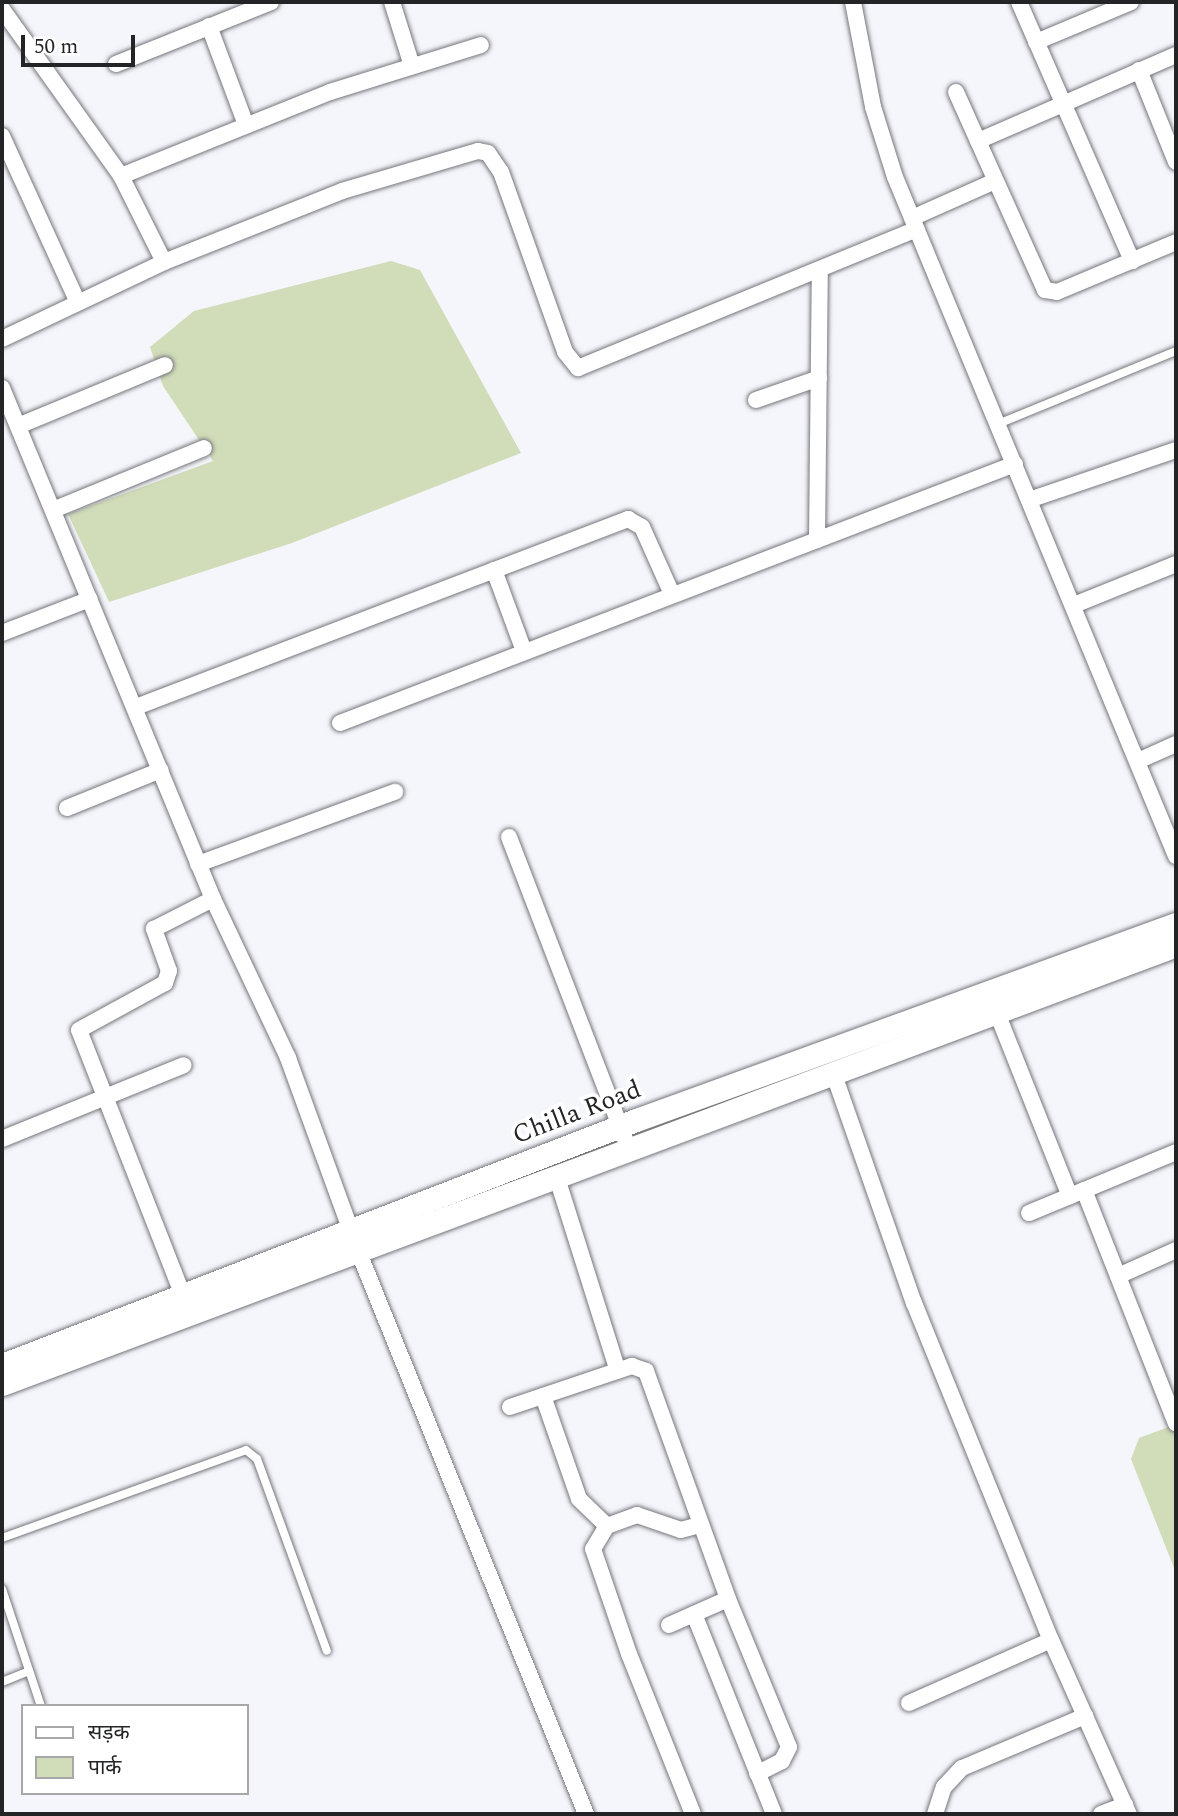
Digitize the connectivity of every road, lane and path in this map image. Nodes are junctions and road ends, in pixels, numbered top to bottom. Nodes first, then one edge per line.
1 (271, 2) edge
2 (392, 2) edge
3 (853, 2) edge
4 (1019, 2) edge
5 (1131, 2) edge
6 (2, 9) edge
7 (209, 26) junction
8 (1036, 42) junction
9 (481, 45) dead end
10 (1176, 55) edge
11 (117, 64) dead end
12 (412, 66) junction
13 (1139, 70) junction
14 (956, 92) dead end
15 (1062, 103) junction
16 (246, 125) junction
17 (2, 136) edge
18 (978, 141) junction
19 (1176, 162) edge
20 (121, 176) junction
21 (995, 181) junction
22 (915, 224) junction
23 (1176, 242) edge
24 (1132, 261) junction
25 (164, 262) junction
26 (820, 271) junction
27 (78, 303) junction
28 (2, 339) edge
29 (1176, 351) edge
30 (165, 365) dead end
31 (819, 378) junction
32 (2, 388) edge
33 (757, 400) dead end
34 (998, 424) junction
35 (18, 426) junction
36 (204, 448) dead end
37 (1176, 450) edge
38 (1014, 464) junction
39 (1029, 500) junction
40 (53, 510) junction
41 (817, 540) junction
42 (1176, 564) edge
43 (494, 570) junction
44 (672, 594) junction
45 (90, 599) junction
46 (1074, 605) junction
47 (2, 633) edge
48 (524, 651) junction
49 (136, 707) junction
50 (340, 723) dead end
51 (1176, 744) edge
52 (1140, 760) junction
53 (161, 770) junction
54 (395, 792) dead end
55 (67, 808) dead end
56 (509, 837) dead end
57 (1176, 856) edge
58 (198, 864) junction
59 (213, 899) junction
60 (1176, 924) edge
61 (1176, 945) edge
62 (997, 1013) junction
63 (184, 1065) dead end
64 (834, 1072) junction
65 (102, 1098) junction
66 (620, 1127) junction
67 (2, 1139) edge
68 (629, 1150) junction
69 (1176, 1152) edge
70 (556, 1178) junction
71 (1077, 1193) junction
72 (1029, 1213) dead end
73 (354, 1238) junction
74 (1176, 1250) edge
75 (1118, 1276) junction
76 (182, 1293) junction
77 (2, 1365) edge
78 (618, 1371) junction
79 (2, 1384) edge
80 (543, 1396) junction
81 (510, 1406) dead end
82 (1176, 1423) edge
83 (700, 1525) junction
84 (607, 1526) junction
85 (2, 1538) edge
86 (2, 1589) edge
87 (728, 1599) junction
88 (694, 1614) junction
89 (669, 1625) dead end
90 (1051, 1640) junction
91 (327, 1651) dead end
92 (29, 1671) junction
93 (2, 1682) edge
94 (909, 1703) dead end
95 (40, 1704) edge
96 (1085, 1716) junction
97 (757, 1774) junction
98 (1127, 1810) edge
99 (586, 1814) edge
100 (693, 1814) edge
101 (774, 1814) edge
102 (935, 1814) edge
103 (1101, 1814) edge

1 - 7 street
2 - 12 street
3 - 22 street
4 - 8 street
5 - 8 street
6 - 20 street
7 - 11 street
7 - 16 street
8 - 15 street
9 - 12 street
10 - 13 street
12 - 16 street
13 - 15 street
13 - 19 street
14 - 18 street
15 - 18 street
15 - 24 street
16 - 20 street
17 - 27 street
18 - 21 street
20 - 25 street
21 - 22 street
21 - 24 street
22 - 26 street
22 - 34 street
23 - 24 street
25 - 26 street
25 - 27 street
26 - 31 street
27 - 28 street
29 - 34 lane
30 - 35 street
31 - 33 street
31 - 41 street
32 - 35 street
34 - 38 street
35 - 40 street
36 - 40 street
37 - 39 street
38 - 39 street
38 - 41 street
39 - 46 street
40 - 45 street
41 - 44 street
42 - 46 street
43 - 44 street
43 - 48 street
43 - 49 street
44 - 48 street
45 - 47 street
45 - 49 street
46 - 52 street
48 - 50 street
49 - 53 street
51 - 52 street
52 - 57 street
53 - 55 street
53 - 58 street
54 - 58 street
56 - 66 street
58 - 59 street
59 - 65 street
59 - 73 street
60 - 66 main road, Chilla Road
61 - 62 main road, Chilla Road
62 - 64 main road, Chilla Road
62 - 71 street
63 - 65 street
64 - 68 main road, Chilla Road
64 - 90 street
65 - 67 street
65 - 76 street
66 - 68 street
66 - 73 main road, Chilla Road
68 - 70 main road, Chilla Road
69 - 71 street
70 - 73 main road, Chilla Road
70 - 78 street
71 - 72 street
71 - 75 street
73 - 76 main road, Chilla Road
73 - 79 main road, Chilla Road
73 - 99 street
74 - 75 street
75 - 82 street
76 - 77 main road, Chilla Road
78 - 80 street
78 - 83 street
80 - 81 street
80 - 84 street
83 - 84 street
83 - 87 street
84 - 100 street
85 - 91 lane
86 - 92 lane
87 - 88 street
87 - 97 street
88 - 89 street
88 - 97 street
90 - 94 street
90 - 96 street
92 - 93 lane
92 - 95 lane
96 - 98 street
96 - 102 street
97 - 101 street
98 - 103 street

